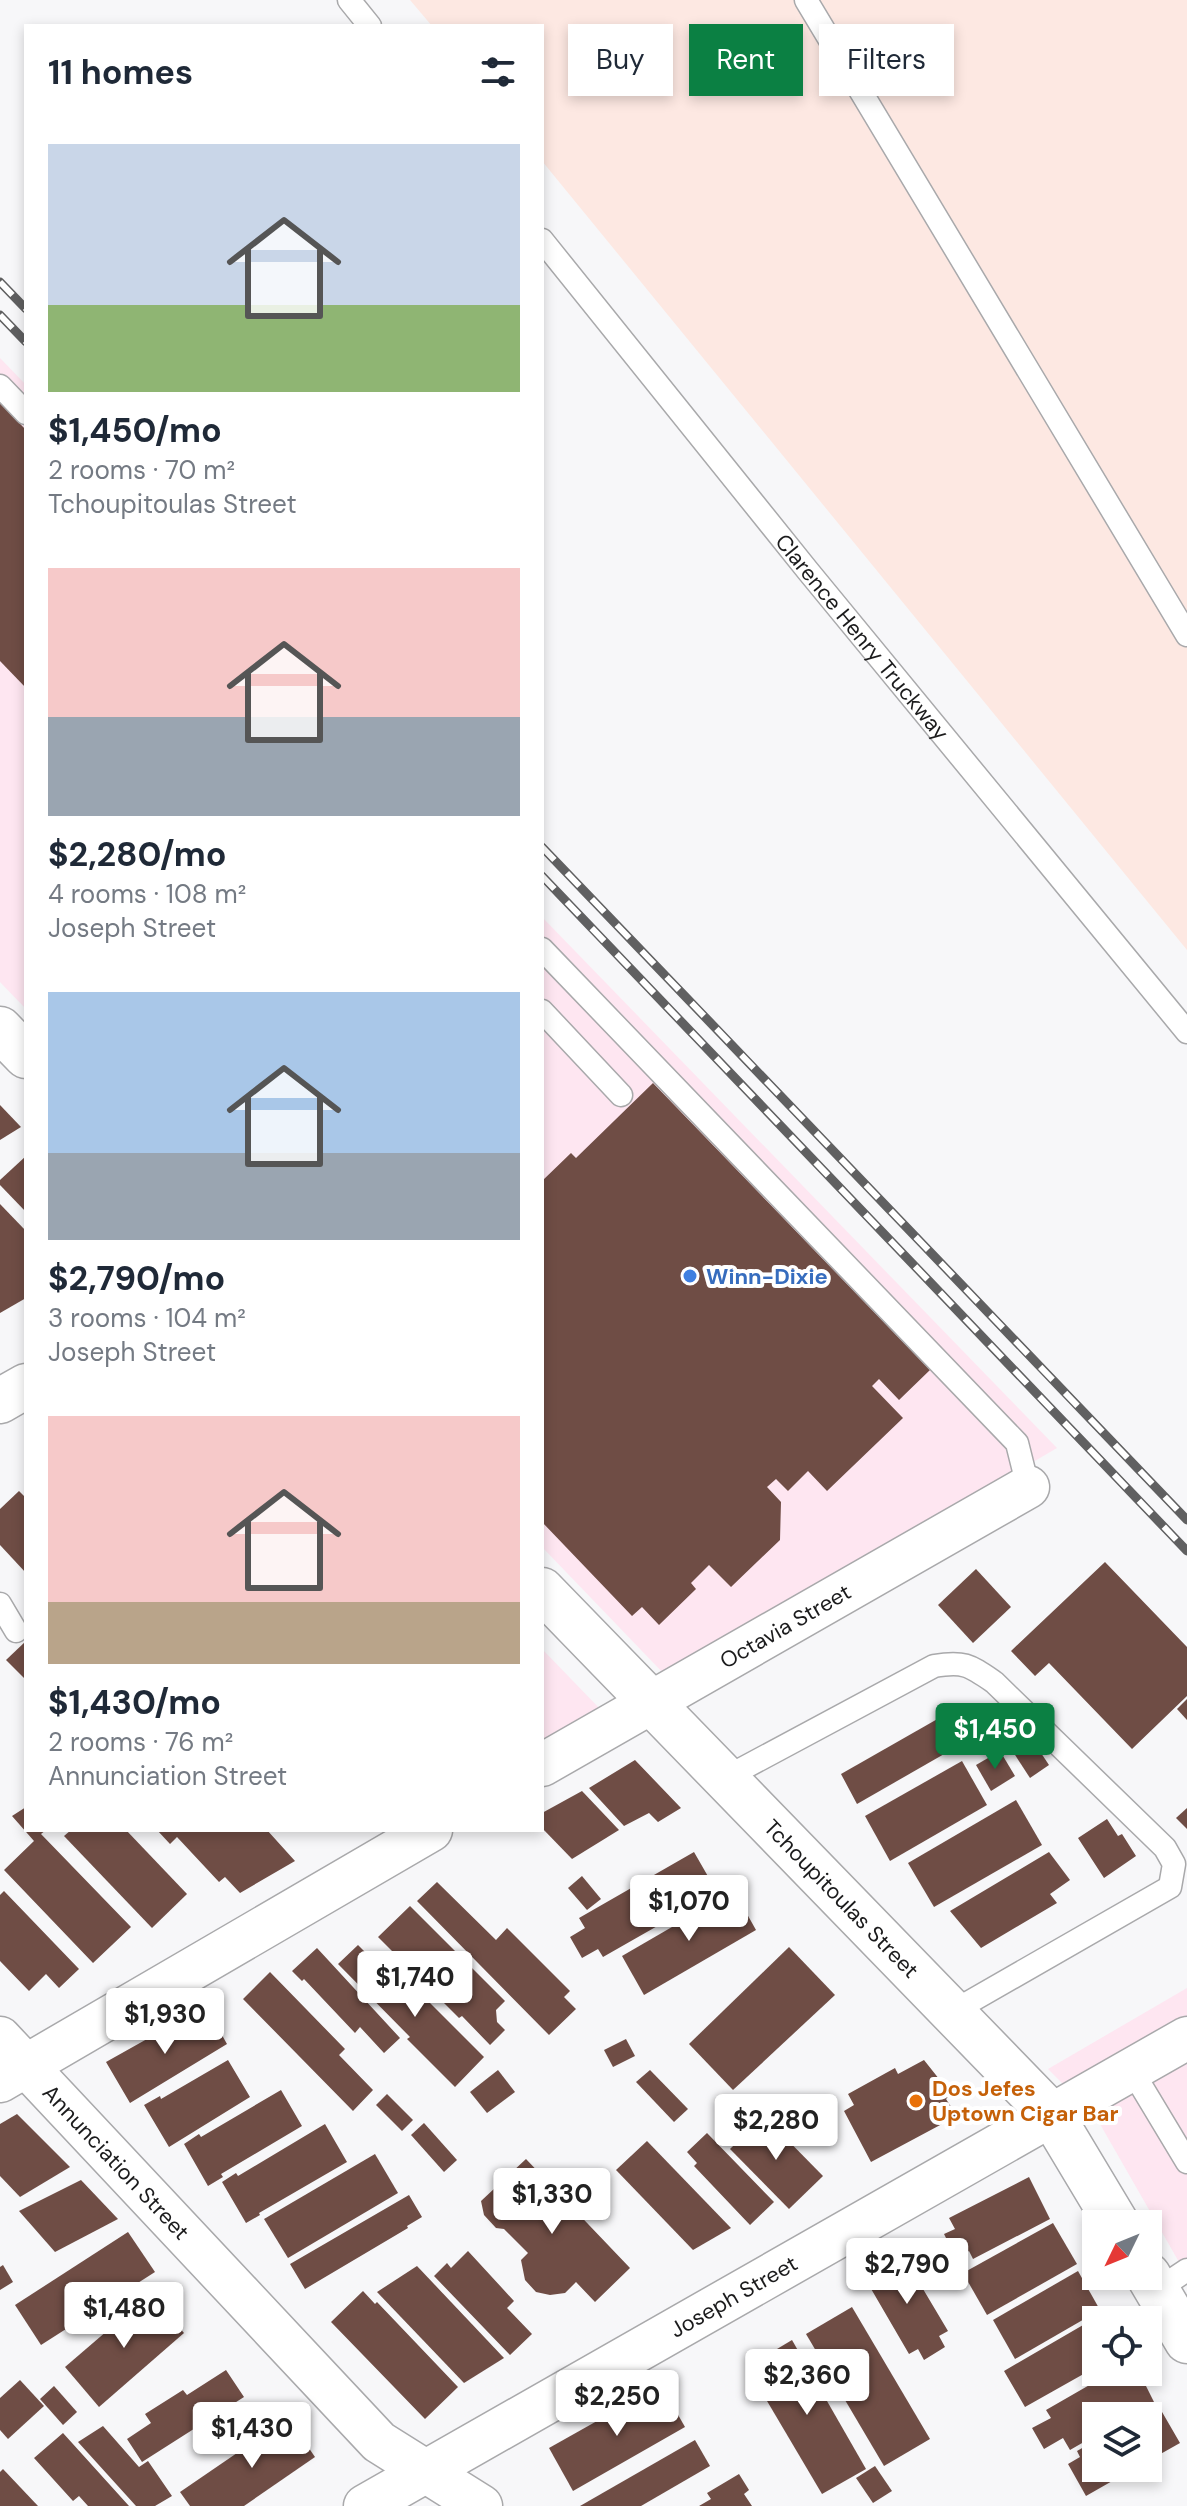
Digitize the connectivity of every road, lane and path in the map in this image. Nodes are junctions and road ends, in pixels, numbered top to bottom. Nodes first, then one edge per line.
1 (349, 0) edge
2 (806, 0) edge
3 (368, 24) edge
4 (544, 242) edge
5 (0, 386) edge
6 (24, 411) edge
7 (1187, 635) edge
8 (544, 951) edge
9 (544, 1013) edge
10 (0, 1029) edge
11 (1187, 1032) edge
12 (24, 1054) edge
13 (621, 1095) dead end
14 (24, 1387) edge
15 (0, 1401) edge
16 (1028, 1487) joint
17 (544, 1592) edge
18 (0, 1604) edge
19 (16, 1631) dead end
20 (650, 1701) junction
21 (544, 1764) edge
22 (725, 1778) junction
23 (427, 1832) edge
24 (952, 2012) junction
25 (1187, 2038) edge
26 (9, 2062) edge
27 (1131, 2069) junction
28 (1051, 2114) junction
29 (1187, 2161) edge
30 (1109, 2210) edge
31 (1164, 2278) edge
32 (1187, 2341) edge
33 (425, 2472) junction
34 (365, 2506) edge
35 (481, 2506) edge

1 - 3 lane
2 - 7 lane
4 - 11 lane, Clarence Henry Truckway
5 - 6 lane
8 - 16 lane
9 - 13 lane
10 - 12 street
14 - 15 street
16 - 20 street, Octavia Street
17 - 20 street, Tchoupitoulas Street
18 - 19 lane
20 - 21 street, Octavia Street
20 - 22 street, Tchoupitoulas Street
22 - 24 street, Tchoupitoulas Street
22 - 24 lane
23 - 26 street
24 - 28 street, Tchoupitoulas Street
25 - 27 street, Joseph Street
26 - 33 street, Annunciation Street
27 - 28 street, Joseph Street
27 - 29 lane
28 - 30 street, Tchoupitoulas Street
28 - 33 street, Joseph Street
31 - 32 street
33 - 34 street, Joseph Street
33 - 35 street, Annunciation Street

